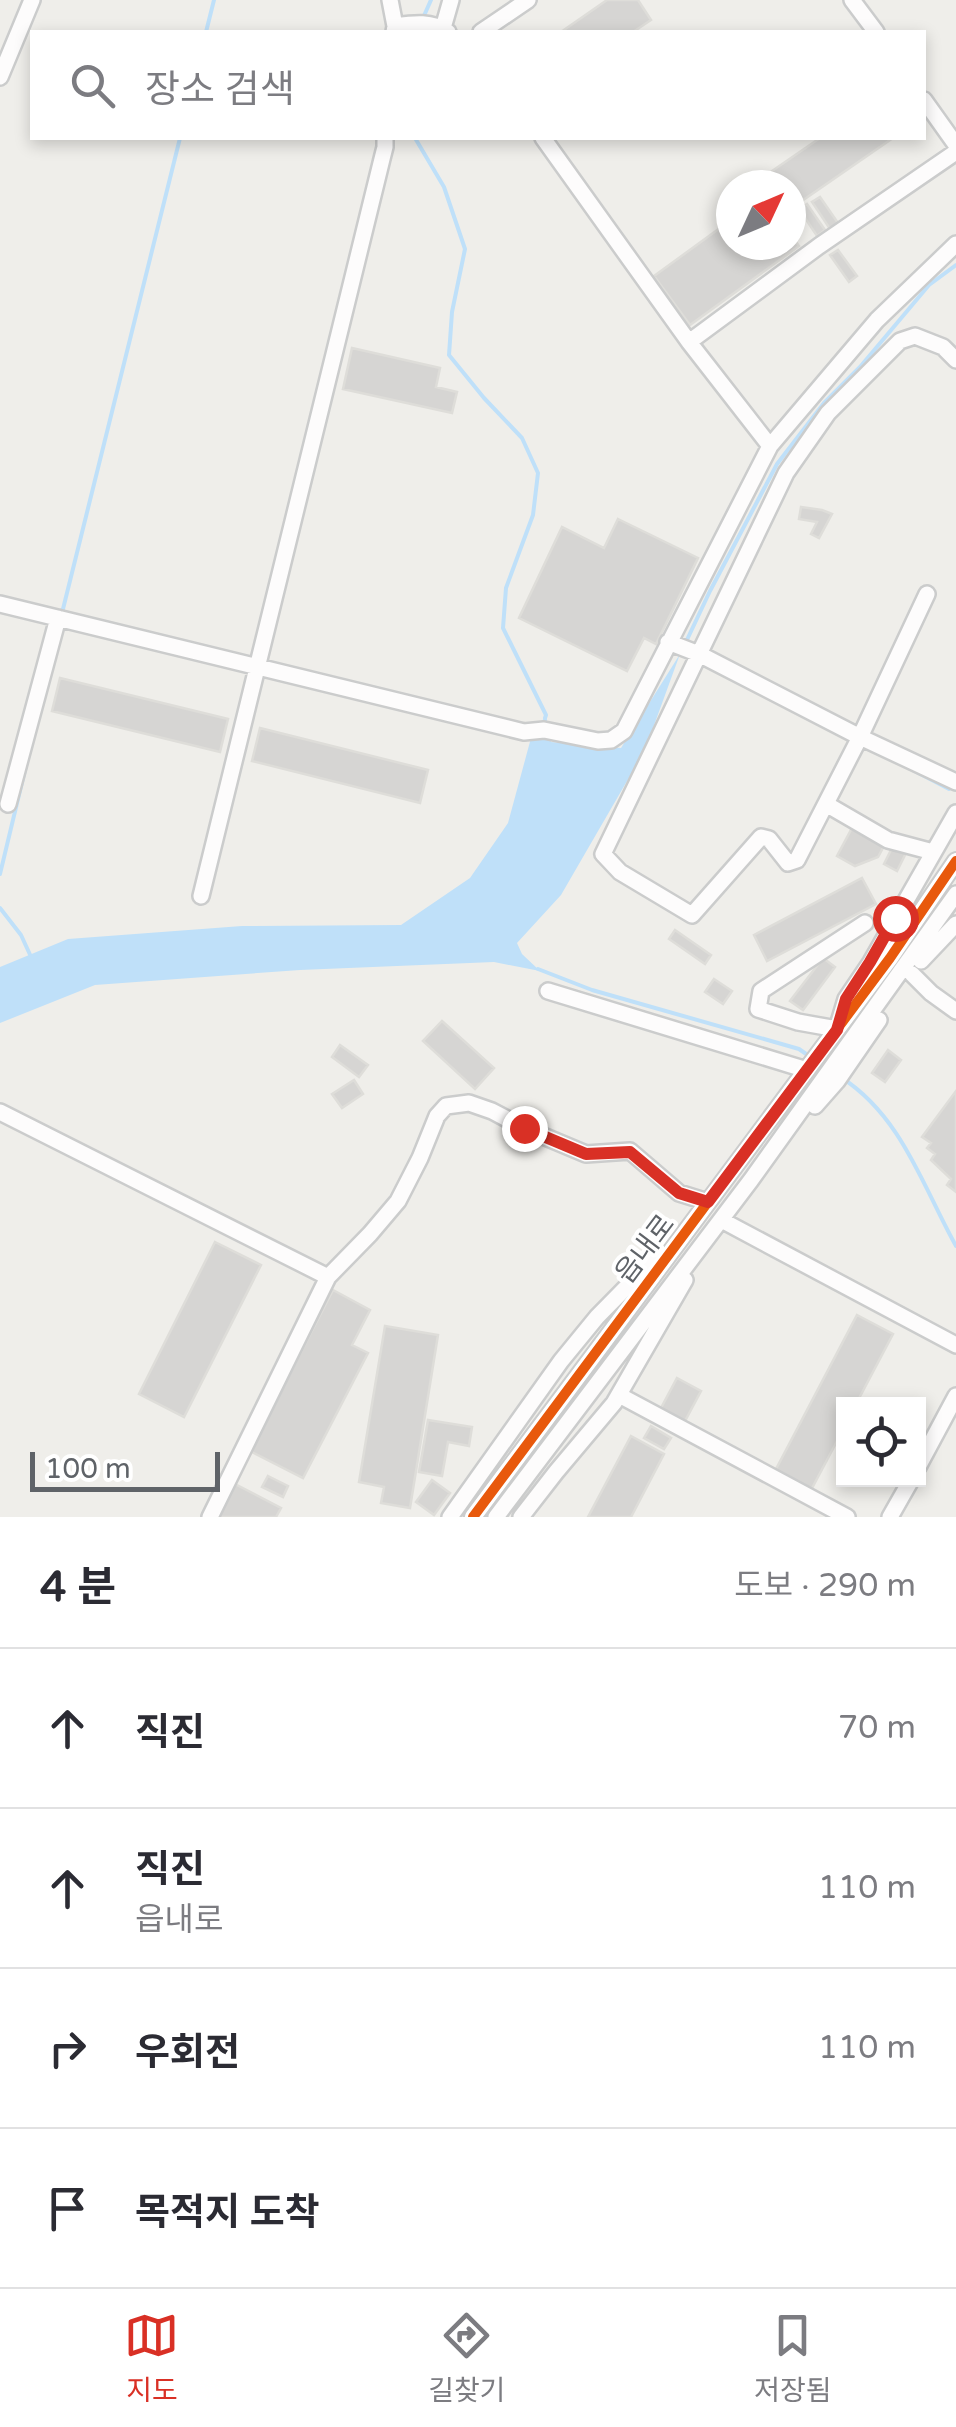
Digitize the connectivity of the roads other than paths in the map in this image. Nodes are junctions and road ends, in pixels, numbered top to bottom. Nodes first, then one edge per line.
1 (32, 0) edge
2 (390, 0) edge
3 (451, 0) edge
4 (528, 0) edge
5 (852, 0) edge
6 (394, 29) edge
7 (446, 30) edge
8 (485, 30) edge
9 (874, 30) edge
10 (0, 77) edge
11 (926, 103) edge
12 (384, 140) edge
13 (545, 140) edge
14 (956, 148) edge
15 (956, 244) edge
16 (690, 342) junction
17 (956, 360) edge
18 (770, 446) junction
19 (927, 594) dead end
20 (0, 604) edge
21 (58, 618) junction
22 (668, 642) junction
23 (699, 654) junction
24 (258, 667) junction
25 (860, 737) junction
26 (956, 782) edge
27 (8, 804) dead end
28 (826, 804) junction
29 (956, 813) edge
30 (933, 852) junction
31 (956, 861) edge
32 (956, 894) edge
33 (200, 896) dead end
34 (865, 923) dead end
35 (956, 924) edge
36 (912, 974) junction
37 (548, 991) dead end
38 (956, 1011) edge
39 (837, 1030) junction
40 (812, 1063) junction
41 (0, 1112) edge
42 (764, 1161) junction
43 (708, 1202) junction
44 (732, 1217) junction
45 (328, 1277) junction
46 (956, 1344) edge
47 (619, 1394) junction
48 (956, 1396) edge
49 (926, 1452) edge
50 (908, 1487) edge
51 (210, 1517) edge
52 (450, 1517) edge
53 (472, 1517) edge
54 (496, 1517) edge
55 (521, 1517) edge
56 (848, 1517) edge
57 (890, 1517) edge

1 - 10 street
2 - 6 street
3 - 7 street
4 - 8 street
5 - 9 street
6 - 7 street
11 - 14 street
12 - 24 street
13 - 16 street
14 - 16 street
15 - 18 street
16 - 18 street
17 - 23 street
18 - 22 street
19 - 25 street
20 - 21 street
21 - 24 street
21 - 27 street
22 - 23 street
22 - 24 street
23 - 25 street
23 - 28 street
24 - 33 street
25 - 26 street
25 - 28 street
28 - 30 street
29 - 30 street
30 - 39 street
31 - 39 street, 읍내로
32 - 42 street, 읍내로
34 - 39 street
35 - 36 street
36 - 38 street
36 - 42 street
37 - 40 street
39 - 40 street, 읍내로
40 - 43 street, 읍내로
41 - 45 street
42 - 44 street
42 - 54 street, 읍내로
43 - 45 street
43 - 52 street
43 - 53 street, 읍내로
44 - 46 street
44 - 47 street
45 - 51 street
47 - 55 street
47 - 56 street
48 - 49 street
50 - 57 street

